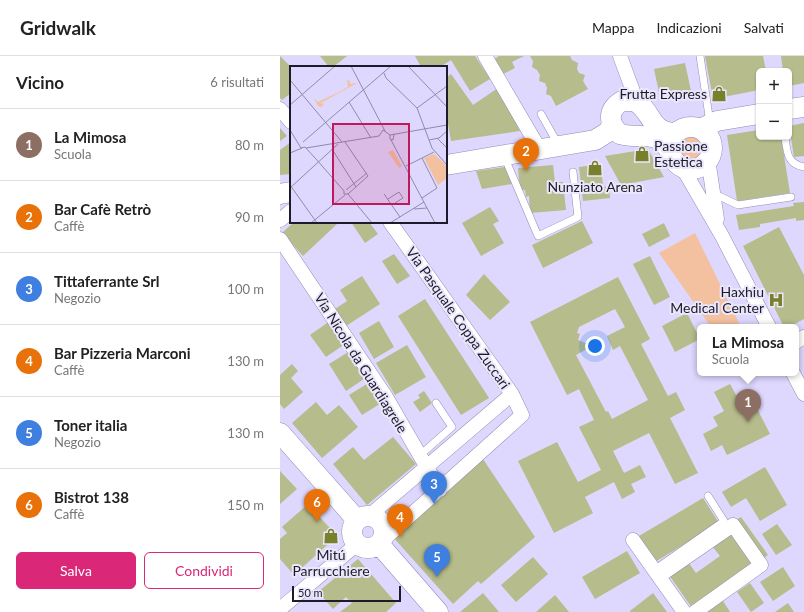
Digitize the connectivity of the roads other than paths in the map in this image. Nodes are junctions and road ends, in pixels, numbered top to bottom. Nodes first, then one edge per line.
1 (485, 56) edge
2 (700, 56) edge
3 (622, 60) edge
4 (637, 102) junction
5 (616, 105) junction
6 (804, 107) edge
7 (280, 109) edge
8 (792, 109) edge
9 (541, 114) dead end
10 (756, 115) edge
11 (290, 121) edge
12 (612, 125) junction
13 (705, 126) junction
14 (786, 140) edge
15 (673, 142) junction
16 (559, 146) junction
17 (540, 150) junction
18 (504, 156) junction
19 (708, 159) junction
20 (447, 165) edge
21 (682, 167) junction
22 (804, 168) edge
23 (573, 172) dead end
24 (290, 192) edge
25 (280, 194) edge
26 (707, 197) junction
27 (791, 197) dead end
28 (290, 212) edge
29 (280, 220) edge
30 (391, 223) edge
31 (280, 239) edge
32 (767, 324) edge
33 (795, 376) edge
34 (512, 394) junction
35 (804, 394) edge
36 (436, 403) dead end
37 (280, 433) edge
38 (422, 462) junction
39 (440, 490) junction
40 (708, 496) dead end
41 (363, 518) junction
42 (634, 540) dead end
43 (381, 542) junction
44 (359, 545) junction
45 (656, 573) junction
46 (280, 608) edge
47 (438, 612) edge
48 (684, 612) edge
49 (695, 612) edge

1 - 17 street
2 - 13 lane
3 - 4 street
3 - 5 street
4 - 5 street
4 - 15 street
5 - 12 street
6 - 8 street
7 - 11 street
9 - 16 lane
10 - 13 street
12 - 15 street
12 - 16 street
13 - 15 street
13 - 19 street
14 - 22 lane
15 - 21 street
16 - 17 street
17 - 18 street
18 - 20 street
18 - 23 lane
19 - 21 street
19 - 26 street
21 - 26 street
24 - 25 street
26 - 27 lane
26 - 32 street
28 - 29 street
30 - 34 street, Via Pasquale Coppa Zuccari
31 - 38 street, Via Nicola da Guardiagrele
33 - 35 street
34 - 38 street
34 - 39 street, Via Pasquale Coppa Zuccari
36 - 38 lane
37 - 41 street
38 - 39 street, Via Nicola da Guardiagrele
38 - 41 street
39 - 43 street
40 - 45 lane
41 - 43 street
41 - 44 street
42 - 45 street
43 - 44 street
43 - 47 street
44 - 46 street
45 - 48 street
45 - 49 street

